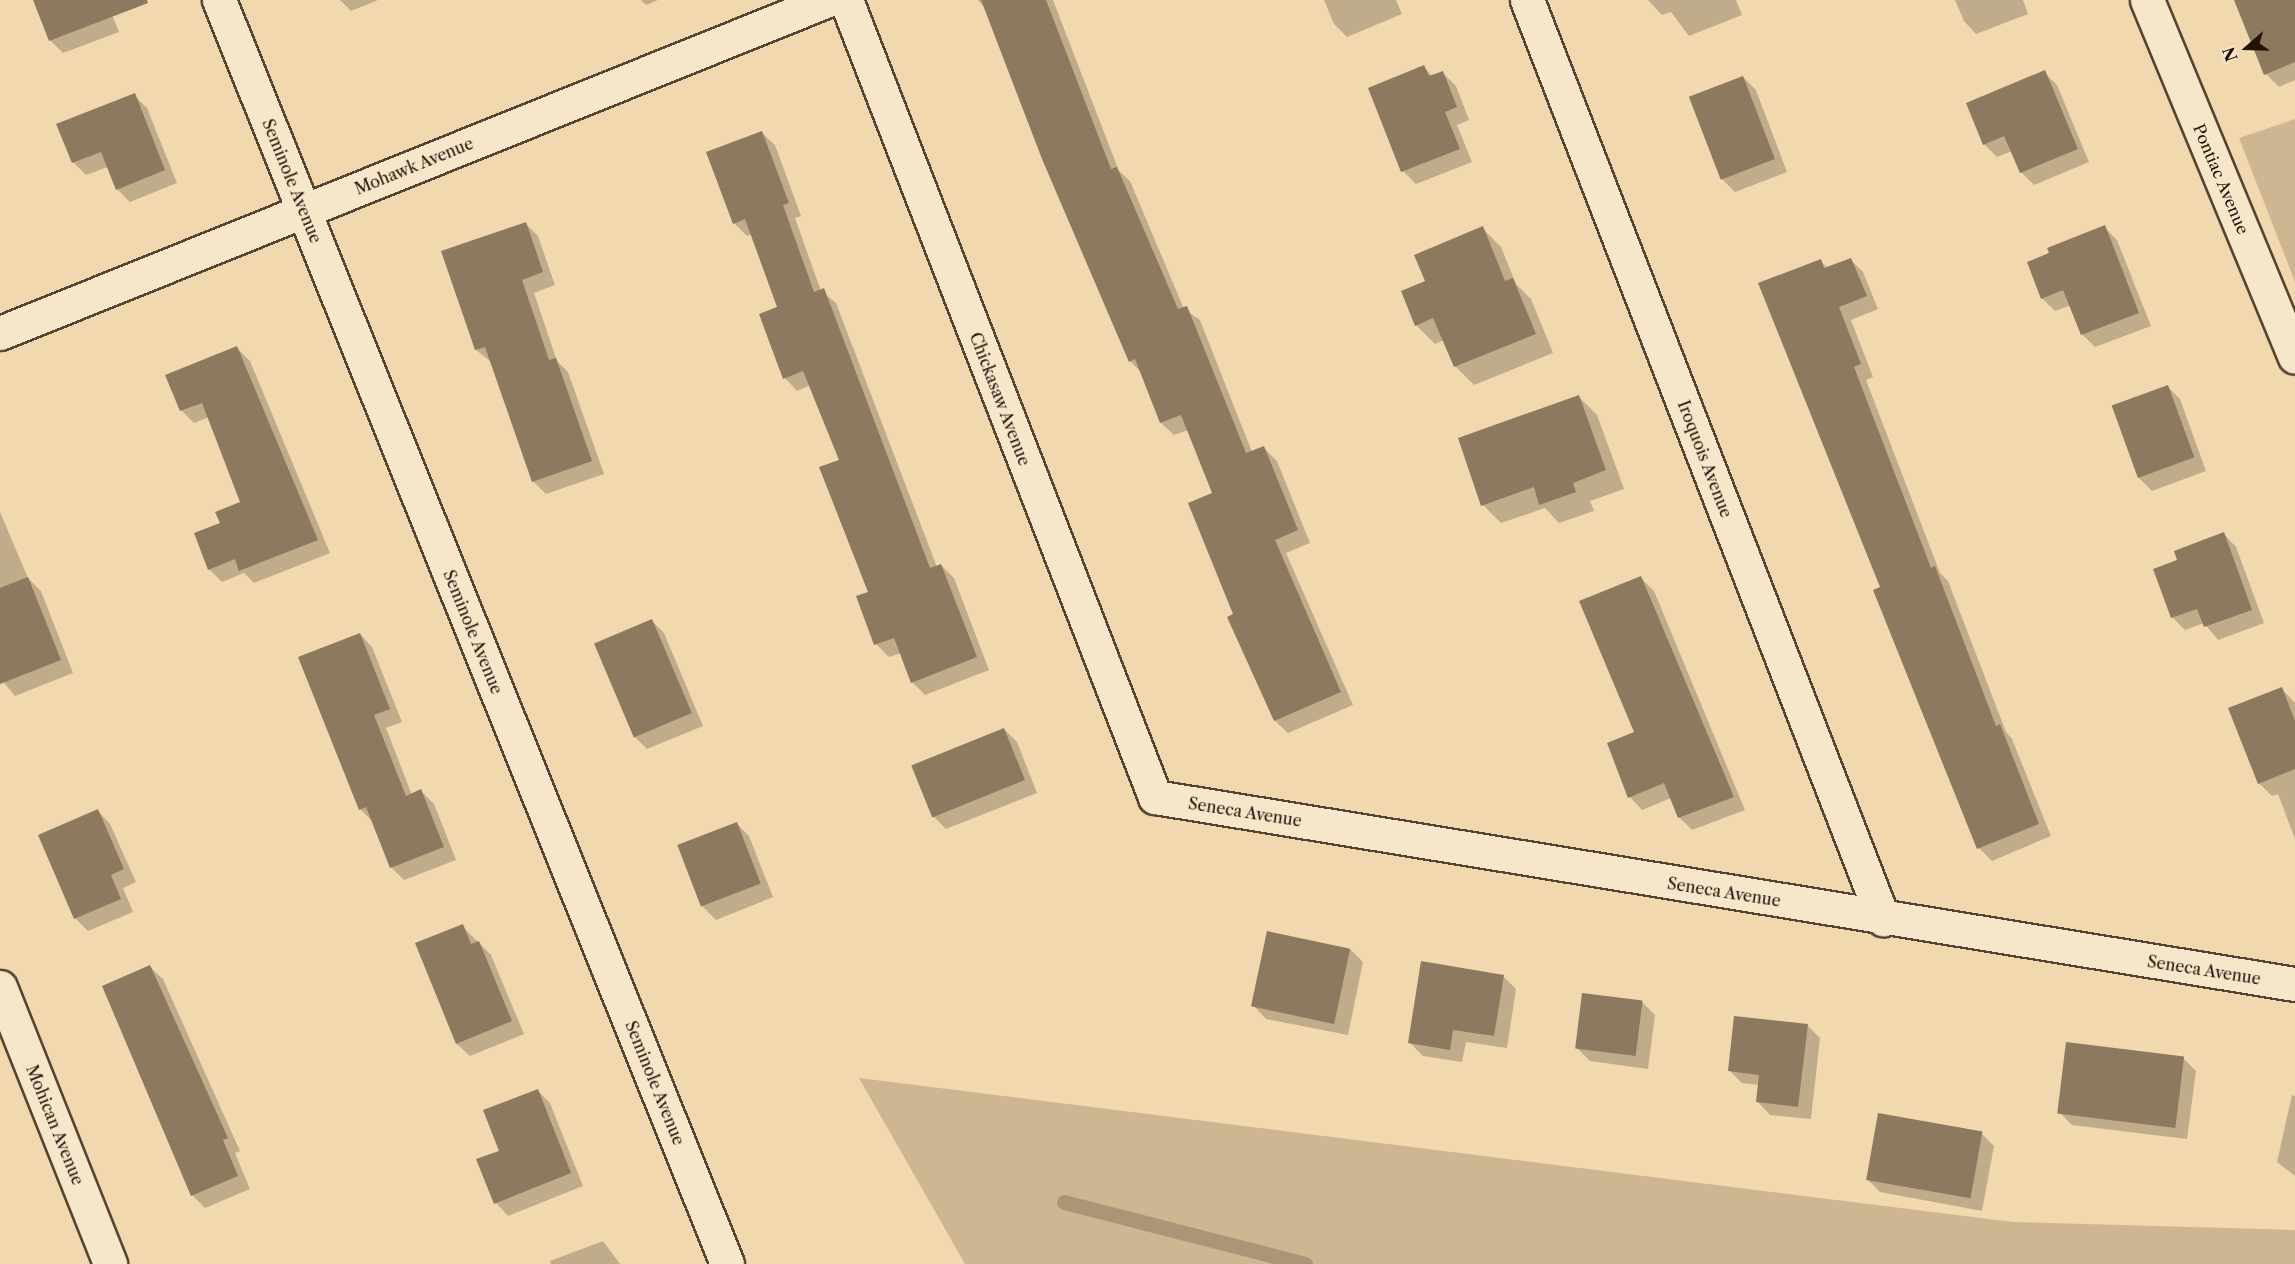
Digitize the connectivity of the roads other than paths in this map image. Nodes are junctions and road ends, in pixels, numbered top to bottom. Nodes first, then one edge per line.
1 (219, 0) edge
2 (828, 0) edge
3 (846, 0) edge
4 (1527, 0) edge
5 (2147, 0) edge
6 (304, 211) junction
7 (0, 333) edge
8 (2295, 357) edge
9 (1155, 797) joint
10 (1883, 919) junction
11 (2295, 984) edge
12 (0, 987) edge
13 (110, 1264) edge
14 (727, 1264) edge

1 - 6 street, Seminole Avenue
2 - 6 street, Mohawk Avenue
3 - 9 street, Chickasaw Avenue
4 - 10 street, Iroquois Avenue
5 - 8 street, Pontiac Avenue
6 - 7 street, Mohawk Avenue
6 - 14 street, Seminole Avenue
9 - 10 street, Seneca Avenue
10 - 11 street, Seneca Avenue
12 - 13 street, Mohican Avenue

